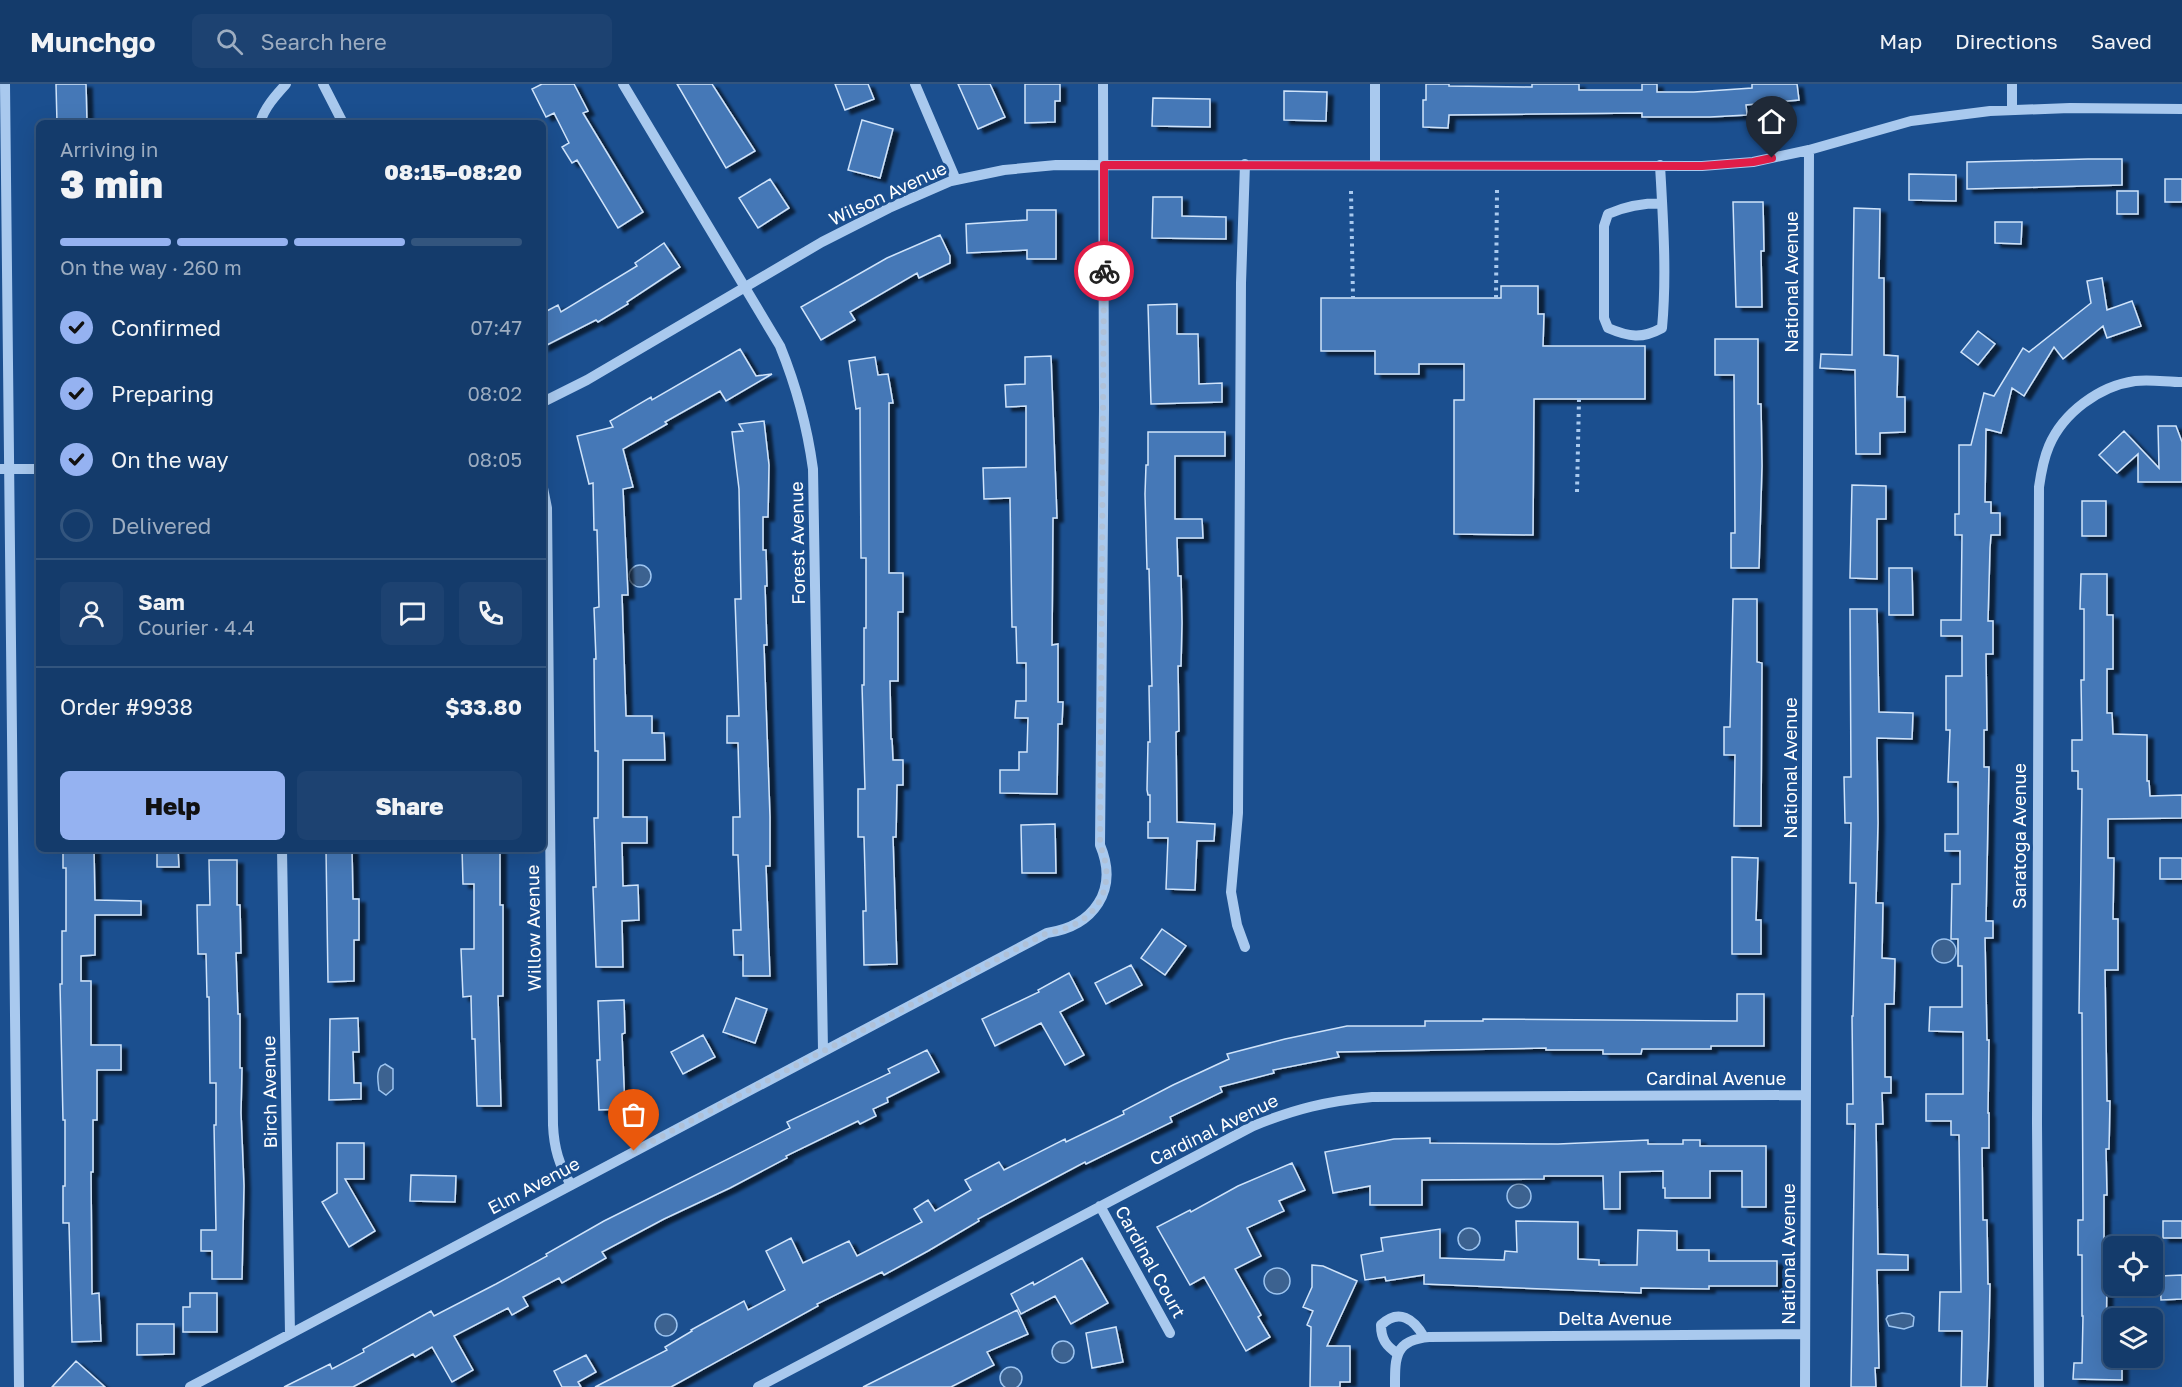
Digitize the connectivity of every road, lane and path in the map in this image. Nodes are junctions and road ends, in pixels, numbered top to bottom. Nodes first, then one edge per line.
1 (5, 84) edge
2 (286, 84) edge
3 (323, 84) edge
4 (623, 84) edge
5 (915, 84) edge
6 (1104, 84) edge
7 (1375, 84) edge
8 (2012, 84) edge
9 (2182, 109) edge
10 (2012, 110) junction
11 (261, 120) edge
12 (341, 120) edge
13 (1809, 150) junction
14 (1245, 164) junction
15 (1375, 164) junction
16 (1104, 165) junction
17 (1660, 165) junction
18 (956, 180) junction
19 (1497, 190) dead end
20 (1352, 191) dead end
21 (1662, 203) junction
22 (745, 288) junction
23 (1353, 298) dead end
24 (1496, 298) dead end
25 (2182, 382) edge
26 (1579, 399) dead end
27 (546, 400) edge
28 (5, 469) edge
29 (36, 469) edge
30 (1577, 492) dead end
31 (546, 503) edge
32 (282, 852) edge
33 (1245, 947) dead end
34 (824, 1050) junction
35 (1806, 1095) junction
36 (571, 1185) junction
37 (1100, 1206) junction
38 (1170, 1334) dead end
39 (290, 1335) junction
40 (1805, 1335) junction
41 (1424, 1337) junction
42 (1398, 1354) junction
43 (18, 1387) edge
44 (190, 1387) edge
45 (758, 1387) edge
46 (1395, 1387) edge
47 (1805, 1387) edge
48 (2039, 1387) edge

1 - 28 street
2 - 11 street
3 - 12 street
4 - 22 street, Forest Avenue
5 - 18 street
6 - 16 street
7 - 15 street
8 - 10 street
9 - 10 street, Wilson Avenue
10 - 13 street, Wilson Avenue
13 - 17 street, Wilson Avenue
13 - 35 street, National Avenue
14 - 15 street, Wilson Avenue
14 - 16 street, Wilson Avenue
14 - 33 street
15 - 17 street, Wilson Avenue
16 - 18 street, Wilson Avenue
16 - 34 street, Elm Avenue
17 - 21 street
18 - 22 street, Wilson Avenue
19 - 24 path
20 - 23 path
21 - 21 street
22 - 27 street, Wilson Avenue
22 - 34 street, Forest Avenue
25 - 48 street, Saratoga Avenue
26 - 30 path
28 - 29 street
28 - 43 street
31 - 36 street, Willow Avenue
32 - 39 street, Birch Avenue
34 - 36 street, Elm Avenue
35 - 37 street, Cardinal Avenue
35 - 40 street, National Avenue
36 - 39 street, Elm Avenue
37 - 38 street, Cardinal Court
37 - 45 street, Cardinal Avenue
39 - 44 street, Elm Avenue
40 - 41 street, Delta Avenue
40 - 47 street, National Avenue
41 - 42 street, Delta Avenue
41 - 42 street
42 - 46 street

